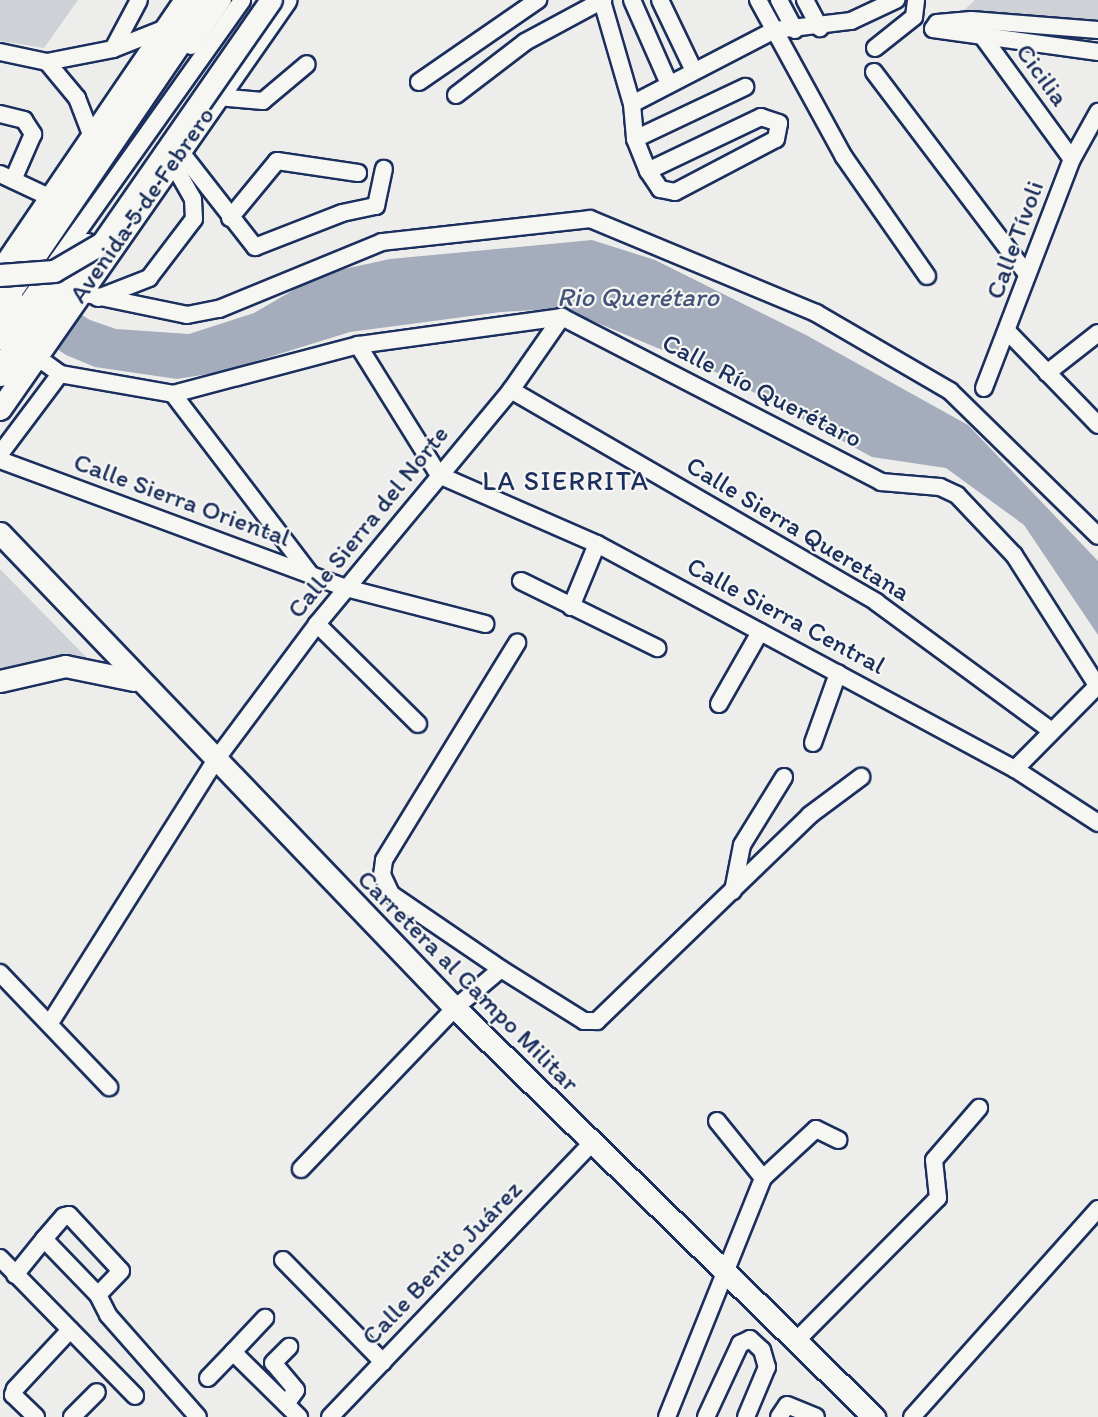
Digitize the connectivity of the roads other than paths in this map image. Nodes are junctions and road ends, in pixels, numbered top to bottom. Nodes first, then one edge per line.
1 (139, 0) edge
2 (185, 0) edge
3 (207, 0) edge
4 (224, 0) edge
5 (242, 0) edge
6 (260, 0) edge
7 (271, 0) edge
8 (285, 0) edge
9 (538, 0) edge
10 (632, 0) edge
11 (660, 0) edge
12 (758, 0) edge
13 (779, 0) edge
14 (805, 0) edge
15 (896, 0) edge
16 (916, 0) edge
17 (603, 1) edge
18 (971, 20) junction
19 (166, 28) junction
20 (820, 28) junction
21 (775, 30) junction
22 (795, 30) junction
23 (1098, 30) edge
24 (983, 39) junction
25 (875, 48) dead end
26 (113, 49) junction
27 (0, 52) edge
28 (1098, 52) edge
29 (47, 62) junction
30 (308, 64) dead end
31 (694, 70) junction
32 (874, 72) dead end
33 (419, 82) dead end
34 (669, 84) junction
35 (745, 87) dead end
36 (456, 95) dead end
37 (218, 97) junction
38 (632, 104) junction
39 (1098, 112) edge
40 (0, 114) edge
41 (91, 135) junction
42 (635, 139) junction
43 (176, 157) junction
44 (1072, 159) junction
45 (384, 169) dead end
46 (648, 171) junction
47 (358, 173) dead end
48 (7, 177) edge
49 (49, 196) junction
50 (230, 218) junction
51 (0, 273) edge
52 (1027, 274) junction
53 (927, 276) dead end
54 (84, 298) junction
55 (0, 304) edge
56 (562, 317) junction
57 (0, 321) edge
58 (1009, 333) junction
59 (1098, 333) edge
60 (0, 341) edge
61 (358, 345) junction
62 (40, 352) junction
63 (1047, 373) junction
64 (60, 374) junction
65 (984, 388) dead end
66 (511, 390) junction
67 (3, 392) edge
68 (173, 394) junction
69 (31, 407) junction
70 (1098, 425) edge
71 (0, 454) edge
72 (0, 460) edge
73 (439, 475) junction
74 (0, 533) edge
75 (1098, 536) edge
76 (0, 544) edge
77 (597, 544) junction
78 (34, 574) junction
79 (311, 575) junction
80 (521, 581) dead end
81 (346, 588) junction
82 (571, 606) junction
83 (317, 624) junction
84 (485, 624) dead end
85 (760, 632) junction
86 (517, 643) dead end
87 (657, 648) dead end
88 (838, 673) junction
89 (136, 680) junction
90 (0, 681) edge
91 (1098, 686) edge
92 (719, 704) dead end
93 (418, 724) dead end
94 (1049, 729) junction
95 (813, 743) dead end
96 (214, 761) junction
97 (1015, 769) junction
98 (784, 777) dead end
99 (861, 777) dead end
100 (1098, 823) edge
101 (733, 891) junction
102 (501, 969) junction
103 (0, 973) edge
104 (455, 1008) junction
105 (50, 1023) junction
106 (109, 1087) dead end
107 (979, 1108) dead end
108 (717, 1121) dead end
109 (839, 1140) dead end
110 (591, 1144) junction
111 (301, 1169) dead end
112 (763, 1178) junction
113 (1098, 1209) edge
114 (44, 1239) junction
115 (0, 1258) edge
116 (283, 1260) dead end
117 (725, 1273) junction
118 (15, 1275) junction
119 (98, 1295) junction
120 (265, 1318) dead end
121 (70, 1330) junction
122 (795, 1342) junction
123 (289, 1347) dead end
124 (233, 1352) junction
125 (383, 1362) junction
126 (208, 1378) dead end
127 (97, 1392) dead end
128 (135, 1396) dead end
129 (286, 1404) junction
130 (36, 1417) edge
131 (72, 1417) edge
132 (198, 1417) edge
133 (299, 1417) edge
134 (330, 1417) edge
135 (667, 1417) edge
136 (706, 1417) edge
137 (746, 1417) edge
138 (779, 1417) edge
139 (816, 1417) edge
140 (874, 1417) edge
141 (912, 1417) edge

1 - 26 street
2 - 19 main road
3 - 55 highway
4 - 57 street
5 - 60 street
6 - 67 highway, Avenida 5 de Febrero
7 - 51 main road, bridge
8 - 37 main road, Avenida 5 de Febrero
9 - 33 street
10 - 34 street
11 - 31 street
12 - 21 street
13 - 22 street
14 - 20 street
15 - 20 street
16 - 25 street
17 - 36 street
17 - 38 street
18 - 23 street
18 - 24 street, Cicilia
18 - 24 street
19 - 26 street
19 - 41 main road
20 - 22 street
21 - 22 street
21 - 31 street
21 - 53 street
24 - 28 street
24 - 44 street, Cicilia
26 - 29 street
27 - 29 street
29 - 41 street
30 - 37 street
31 - 34 street
32 - 52 street
34 - 38 street
35 - 42 street
37 - 43 main road, Avenida 5 de Febrero
38 - 42 street
39 - 44 street, Calle Tívoli
40 - 48 street
41 - 49 main road
42 - 46 street
43 - 50 street
43 - 54 main road, Avenida 5 de Febrero
43 - 54 street
44 - 52 street, Calle Tívoli
45 - 50 street
46 - 46 street
47 - 50 street
48 - 49 street
49 - 51 main road
52 - 58 street, Calle Tívoli
54 - 62 main road, Avenida 5 de Febrero
54 - 75 street
56 - 61 street
56 - 66 street, Calle Sierra del Norte
56 - 91 street, Calle Río Querétaro
58 - 63 street
58 - 65 street, Calle Tívoli
59 - 63 street
61 - 68 street
61 - 73 street
62 - 64 street
62 - 67 main road, Avenida 5 de Febrero
63 - 70 street
64 - 68 street
64 - 69 street
66 - 73 street, Calle Sierra del Norte
66 - 94 street, Calle Sierra Queretana
67 - 69 street
68 - 79 street
69 - 71 street
72 - 79 street, Calle Sierra Oriental
73 - 77 street, Calle Sierra Central
73 - 81 street, Calle Sierra del Norte
74 - 78 main road, Carretera al Campo Militar
76 - 78 main road, Carretera al Campo Militar
77 - 82 street
77 - 85 street, Calle Sierra Central
78 - 89 main road, Carretera al Campo Militar
79 - 81 street, Calle Sierra Oriental
80 - 82 street
81 - 83 street, Calle Sierra del Norte
81 - 84 street, Calle Sierra Oriental
82 - 87 street
83 - 93 street
83 - 96 street, Calle Sierra del Norte
85 - 88 street, Calle Sierra Central
85 - 92 street
86 - 102 street
88 - 95 street
88 - 97 street, Calle Sierra Central
89 - 90 main road
89 - 96 main road, Carretera al Campo Militar
91 - 94 street, Calle Río Querétaro
94 - 97 street, Calle Río Querétaro
96 - 104 main road, Carretera al Campo Militar
96 - 105 street, Calle Sierra del Norte
97 - 100 street, Calle Sierra Central
98 - 101 street
99 - 101 street
101 - 102 street
102 - 104 street
103 - 105 street
104 - 110 main road, Carretera al Campo Militar
104 - 111 street
105 - 106 street
107 - 122 street
108 - 112 street
109 - 112 street
110 - 117 main road, Carretera al Campo Militar
110 - 125 street, Calle Benito Juárez
112 - 117 street
113 - 141 street
114 - 118 street
114 - 119 street
114 - 119 street
115 - 118 street
116 - 125 street
117 - 122 main road, Carretera al Campo Militar
117 - 135 street
118 - 121 street
119 - 132 street
120 - 124 street
121 - 128 street
121 - 130 street
122 - 140 main road, Carretera al Campo Militar
123 - 129 street
124 - 126 street
124 - 129 street
125 - 134 street, Calle Benito Juárez
127 - 131 street
129 - 133 street
136 - 137 street
138 - 139 street

